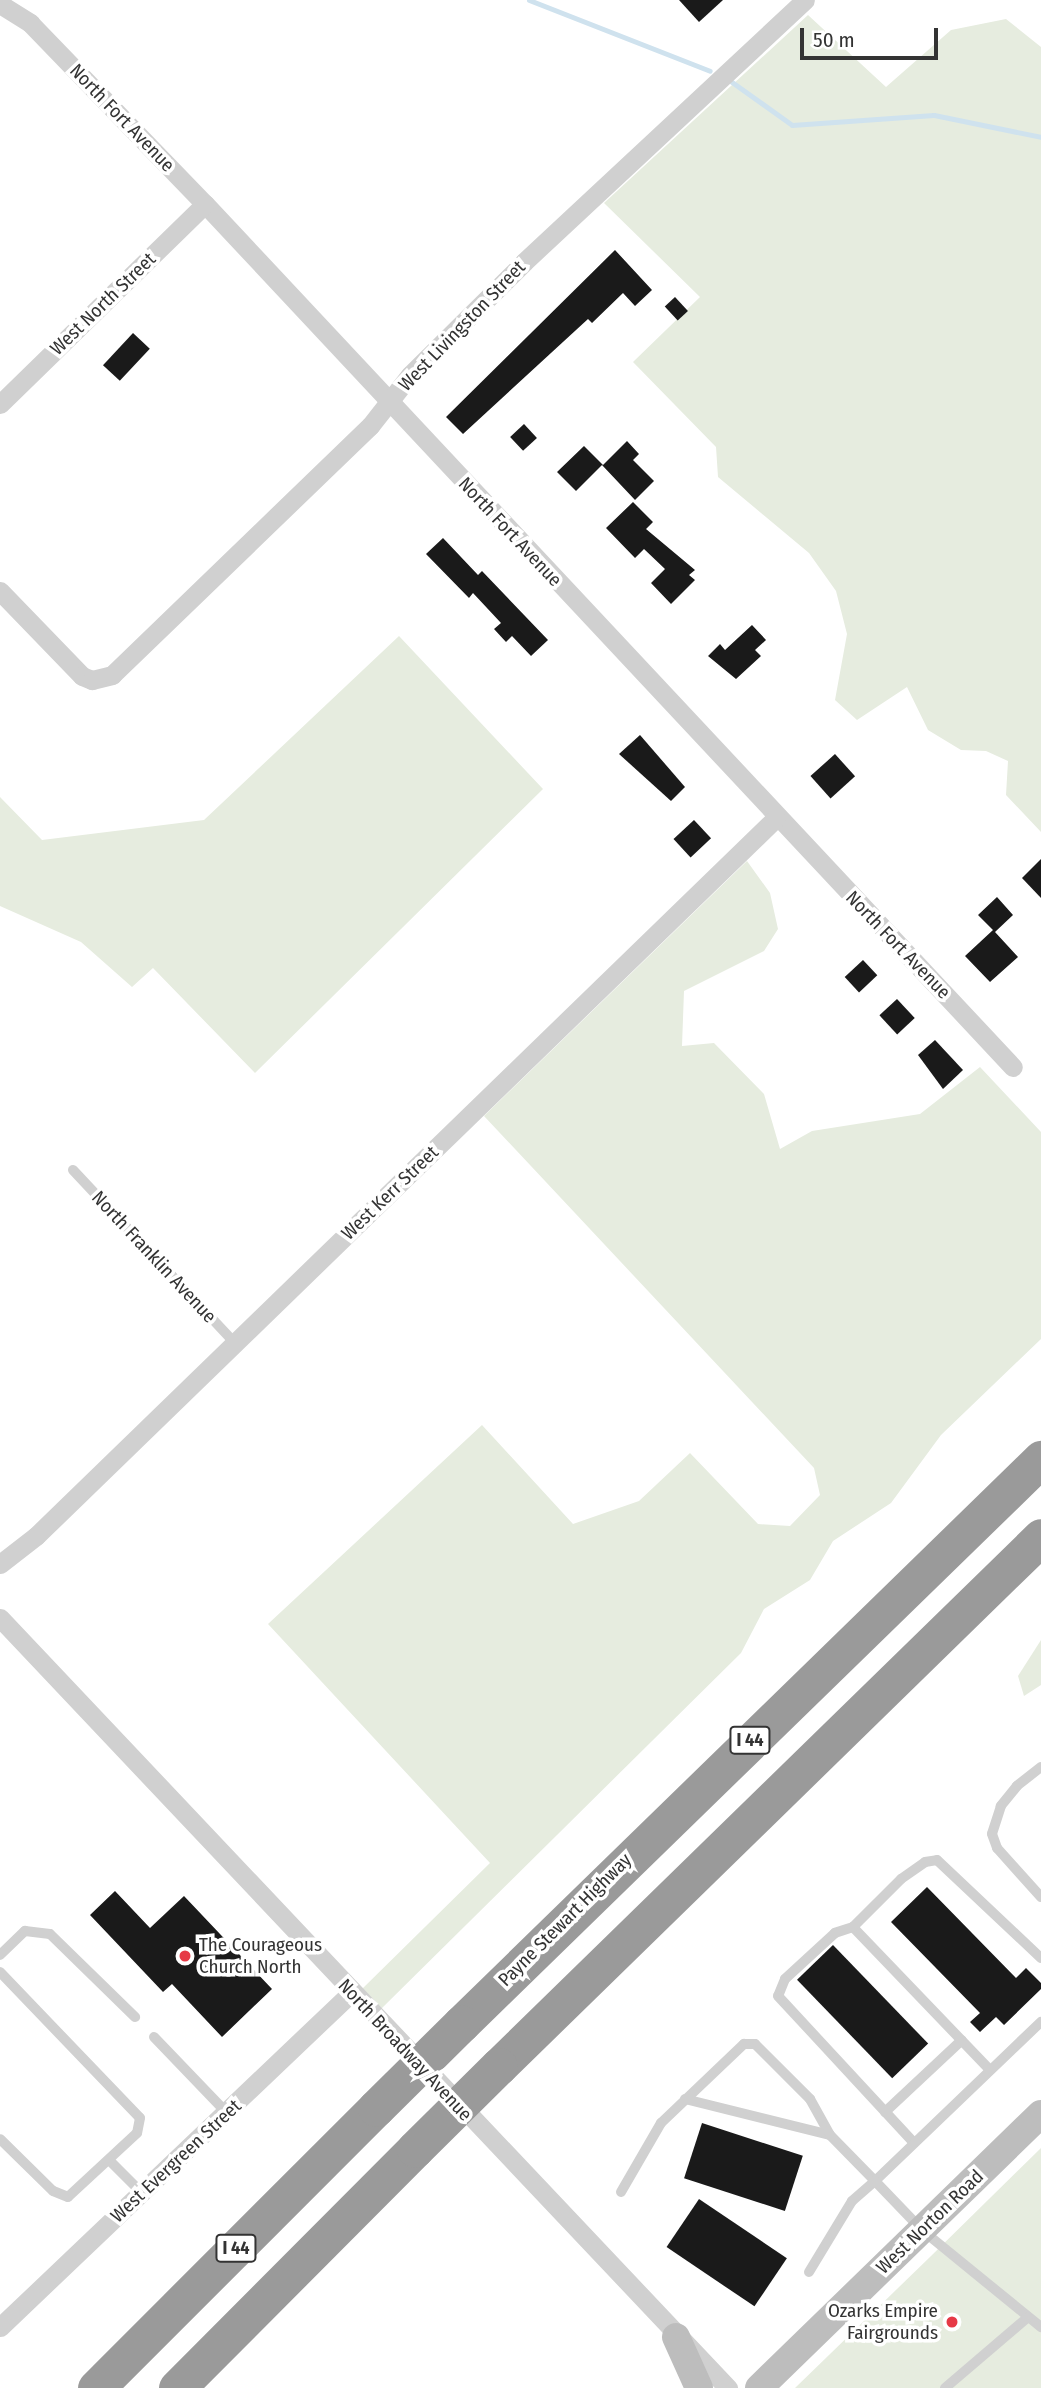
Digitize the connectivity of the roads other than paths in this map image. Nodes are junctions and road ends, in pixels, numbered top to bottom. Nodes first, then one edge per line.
1 (806, 0) edge
2 (3, 5) edge
3 (205, 204) junction
4 (390, 402) junction
5 (0, 404) edge
6 (0, 591) edge
7 (776, 818) junction
8 (1013, 1067) dead end
9 (73, 1170) dead end
10 (235, 1343) junction
11 (1041, 1459) edge
12 (1041, 1537) edge
13 (0, 1564) edge
14 (0, 1618) edge
15 (1041, 1767) edge
16 (1041, 1897) edge
17 (853, 1927) junction
18 (0, 1955) edge
19 (1041, 1958) edge
20 (0, 1972) edge
21 (351, 1993) junction
22 (135, 2017) dead end
23 (1041, 2022) edge
24 (154, 2037) dead end
25 (962, 2040) junction
26 (990, 2070) junction
27 (685, 2099) junction
28 (885, 2112) junction
29 (227, 2113) junction
30 (1041, 2114) edge
31 (830, 2135) junction
32 (0, 2139) edge
33 (914, 2143) junction
34 (109, 2161) junction
35 (875, 2181) junction
36 (621, 2192) dead end
37 (142, 2193) junction
38 (922, 2230) junction
39 (809, 2273) dead end
40 (1028, 2316) junction
41 (0, 2327) edge
42 (1041, 2327) edge
43 (676, 2337) junction
44 (96, 2388) edge
45 (177, 2388) edge
46 (699, 2388) edge
47 (728, 2388) edge
48 (759, 2388) edge
49 (944, 2388) edge

1 - 4 street, West Livingston Street
2 - 3 street, North Fort Avenue
3 - 4 street, North Fort Avenue
3 - 5 street, West North Street
4 - 6 street, West Livingston Street
4 - 7 street, North Fort Avenue
7 - 8 street, North Fort Avenue
7 - 10 street, West Kerr Street
9 - 10 lane, North Franklin Avenue
10 - 13 street, West Kerr Street
11 - 44 highway, Payne Stewart Highway / I 44, bridge
12 - 45 highway, bridge
14 - 21 street, North Broadway Avenue
15 - 16 lane
17 - 19 lane
17 - 25 lane
17 - 28 lane
18 - 22 lane
20 - 34 lane
21 - 29 street, West Evergreen Street
21 - 43 street, North Broadway Avenue
23 - 26 lane
24 - 29 lane
25 - 26 lane
25 - 28 lane
26 - 33 lane
27 - 31 lane
27 - 31 lane
27 - 36 lane
28 - 33 lane
29 - 37 street, West Evergreen Street
30 - 38 main road, West Norton Road
31 - 35 lane
32 - 34 lane
33 - 35 lane
34 - 37 lane
35 - 38 lane
35 - 39 lane
37 - 41 street, West Evergreen Street
38 - 40 lane
38 - 48 main road, West Norton Road
40 - 42 lane
40 - 49 lane
43 - 46 main road
43 - 47 street, North Broadway Avenue

